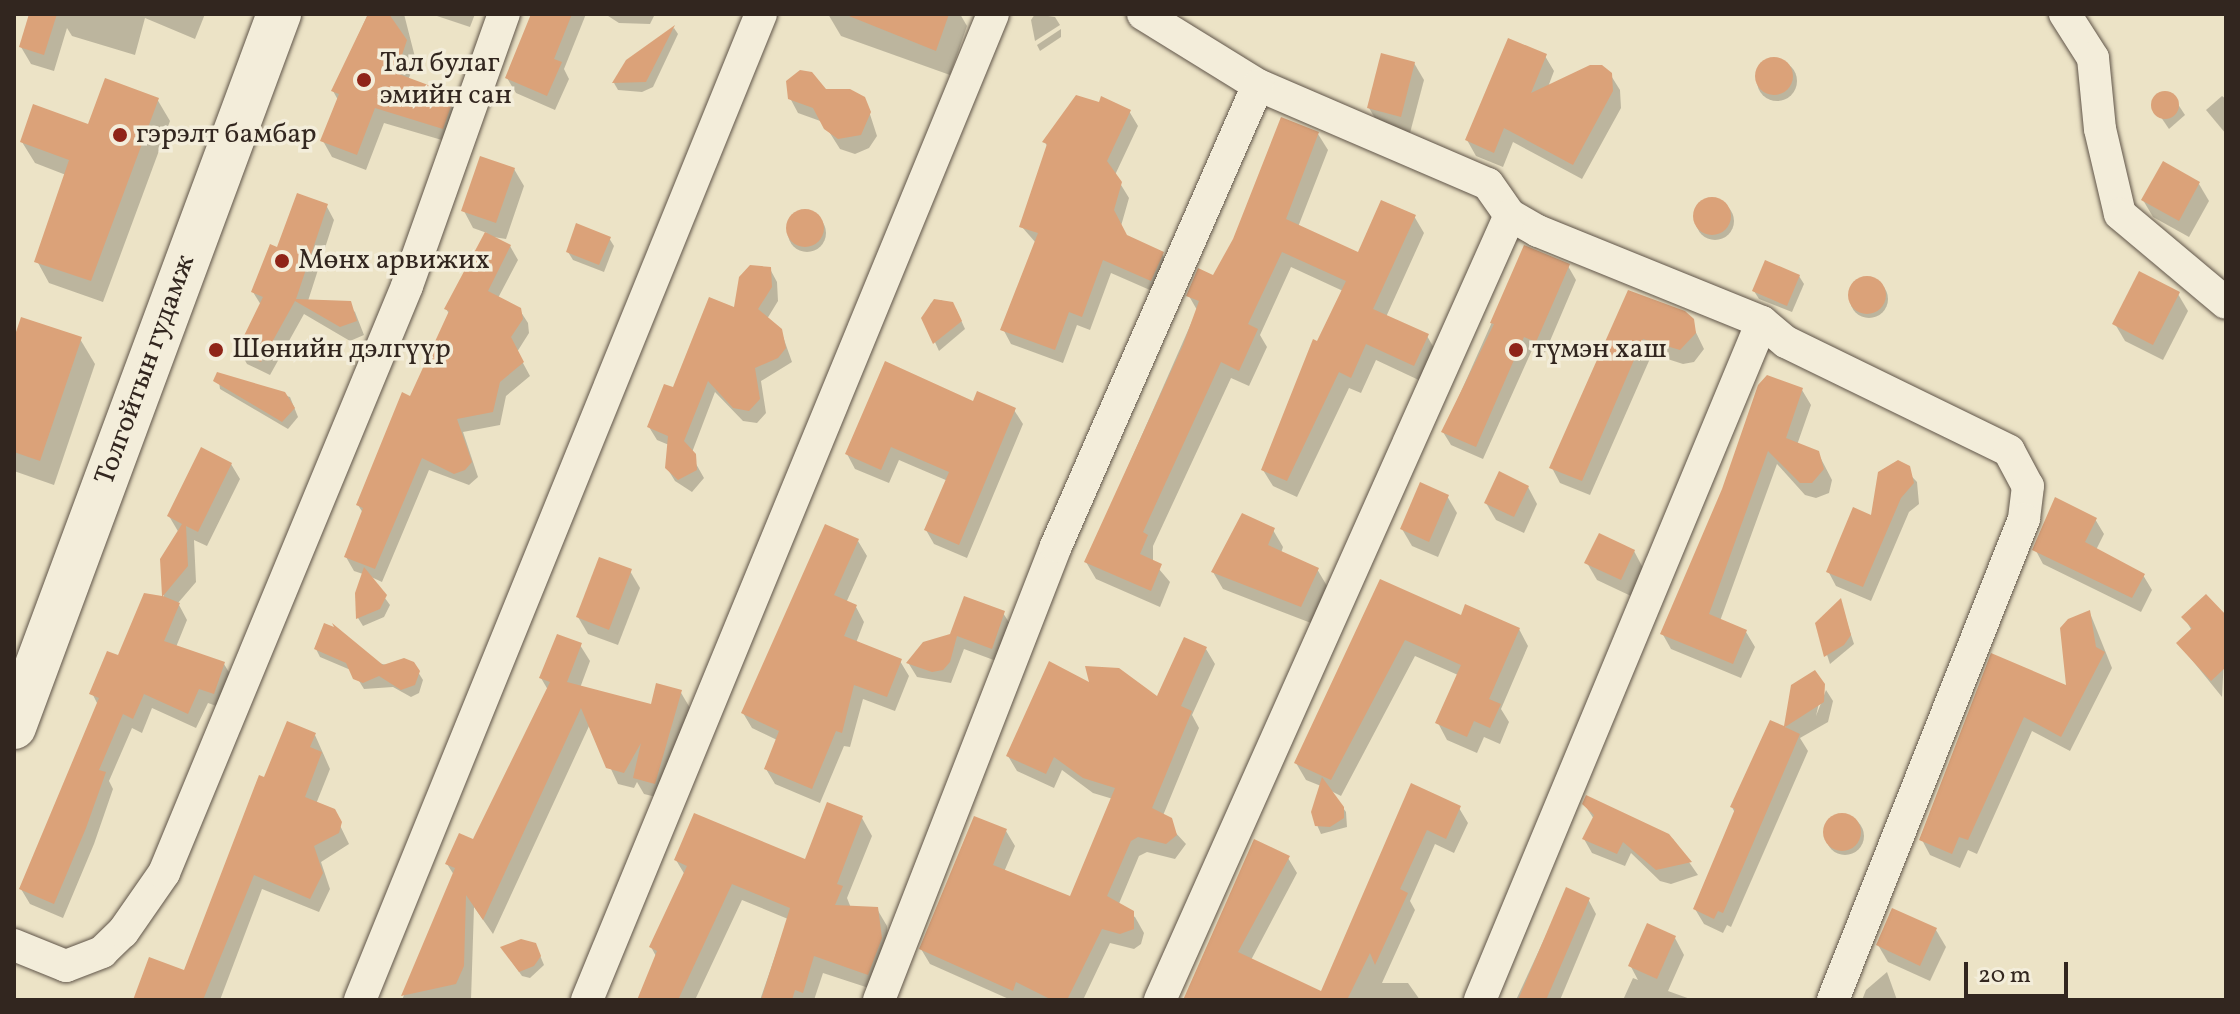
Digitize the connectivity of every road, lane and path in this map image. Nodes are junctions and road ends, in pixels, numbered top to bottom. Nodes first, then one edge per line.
1 (279, 14) edge
2 (504, 14) edge
3 (761, 14) edge
4 (993, 14) edge
5 (1143, 14) edge
6 (2065, 14) edge
7 (1258, 85) junction
8 (1510, 215) junction
9 (2226, 303) edge
10 (1762, 322) junction
11 (14, 727) edge
12 (14, 945) edge
13 (360, 1000) edge
14 (587, 1000) edge
15 (879, 1000) edge
16 (1160, 1000) edge
17 (1480, 1000) edge
18 (1833, 1000) edge

1 - 11 main road, Толгойтын гудамж
2 - 12 street
3 - 13 street
4 - 14 street
5 - 7 street
6 - 9 street
7 - 8 street
7 - 15 street
8 - 10 street
8 - 16 street
10 - 17 street
10 - 18 street

